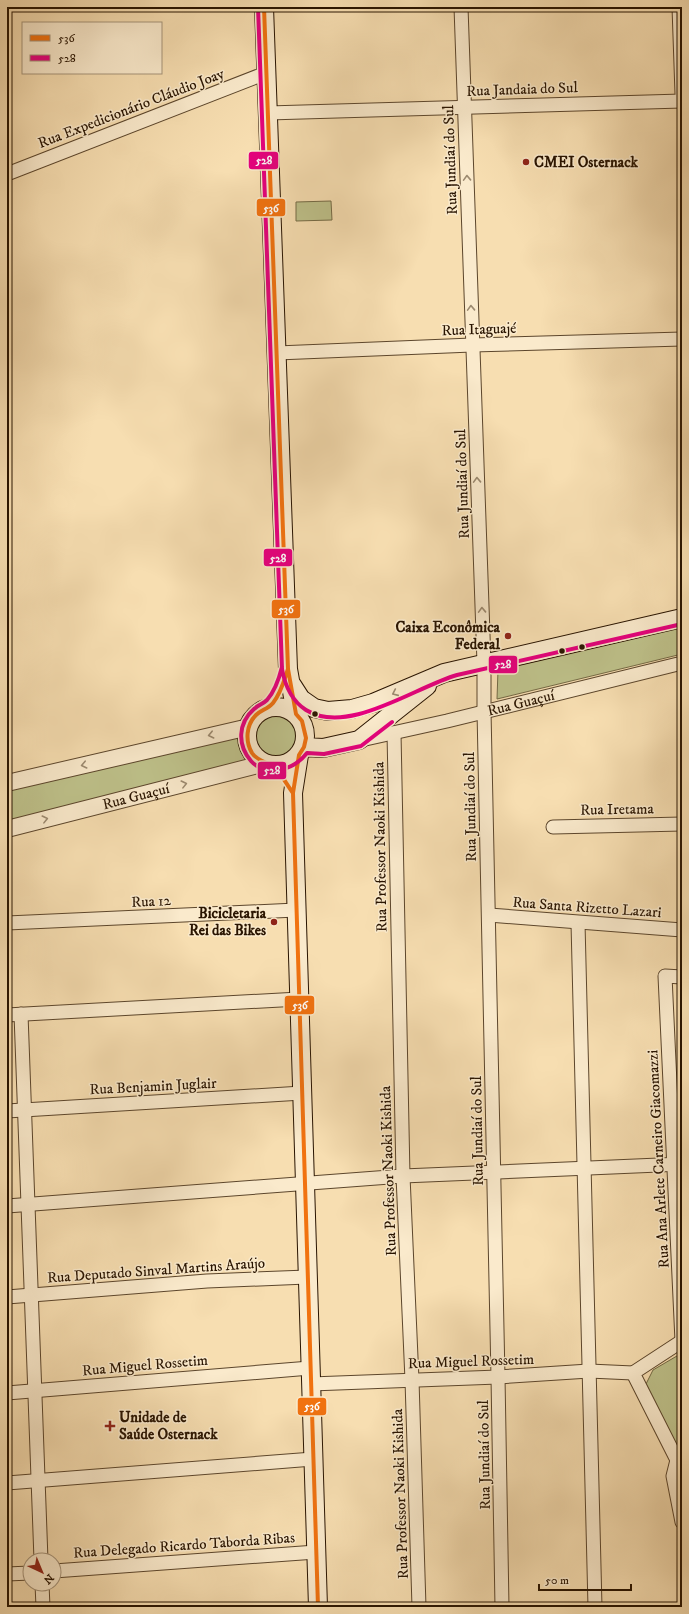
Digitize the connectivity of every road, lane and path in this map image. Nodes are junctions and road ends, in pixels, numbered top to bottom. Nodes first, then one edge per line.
1 (264, 7) edge
2 (461, 7) edge
3 (679, 7) edge
4 (266, 73) junction
5 (682, 94) edge
6 (682, 100) edge
7 (464, 107) junction
8 (268, 113) junction
9 (7, 174) edge
10 (682, 339) edge
11 (472, 345) junction
12 (276, 353) junction
13 (682, 618) edge
14 (484, 663) junction
15 (682, 663) edge
16 (444, 673) junction
17 (289, 675) junction
18 (373, 703) junction
19 (268, 708) junction
20 (321, 710) junction
21 (484, 711) junction
22 (299, 718) junction
23 (248, 727) junction
24 (394, 733) junction
25 (359, 740) junction
26 (301, 751) junction
27 (269, 764) junction
28 (7, 783) edge
29 (293, 793) junction
30 (682, 824) edge
31 (553, 827) dead end
32 (7, 829) edge
33 (296, 910) junction
34 (489, 915) junction
35 (7, 924) edge
36 (578, 924) junction
37 (682, 930) edge
38 (682, 978) edge
39 (299, 999) junction
40 (21, 1014) junction
41 (7, 1015) edge
42 (302, 1093) junction
43 (24, 1110) junction
44 (7, 1111) edge
45 (678, 1164) edge
46 (584, 1168) junction
47 (494, 1172) junction
48 (403, 1176) junction
49 (305, 1184) junction
50 (28, 1205) junction
51 (7, 1206) edge
52 (308, 1277) junction
53 (31, 1296) junction
54 (7, 1298) edge
55 (682, 1341) edge
56 (589, 1371) junction
57 (633, 1373) junction
58 (310, 1376) junction
59 (498, 1377) junction
60 (412, 1380) junction
61 (35, 1391) junction
62 (7, 1393) edge
63 (313, 1459) junction
64 (679, 1459) edge
65 (38, 1481) junction
66 (7, 1483) edge
67 (682, 1522) edge
68 (41, 1552) edge
69 (316, 1552) junction
70 (62, 1570) edge
71 (22, 1573) edge
72 (7, 1574) edge
73 (42, 1592) edge
74 (42, 1607) edge
75 (318, 1607) edge
76 (419, 1607) edge
77 (502, 1607) edge
78 (595, 1607) edge

1 - 4 main road
2 - 7 street, Rua Jundiaí do Sul
3 - 5 street
4 - 8 main road
4 - 9 street, Rua Expedicionário Cláudio Joay
6 - 7 street, Rua Jandaia do Sul
7 - 8 street, Rua Jandaia do Sul
11 -> 7 street, Rua Jundiaí do Sul
8 - 12 main road
10 - 11 street, Rua Itaguajé
11 - 12 street, Rua Itaguajé
14 -> 11 street, Rua Jundiaí do Sul
12 - 17 main road
13 - 14 main road, Rua Guaçuí
14 - 16 main road, Rua Guaçuí
14 - 21 street, Rua Jundiaí do Sul
15 - 21 street, Rua Guaçuí
16 -> 18 main road, Rua Guaçuí
16 - 25 main road, Rua Guaçuí
17 - 19 main road
17 - 20 main road
17 - 22 main road
18 - 20 main road, Rua Guaçuí
18 - 25 main road
19 - 22 main road
19 - 23 main road
20 - 22 main road
21 - 24 street, Rua Guaçuí
21 - 34 street, Rua Jundiaí do Sul
22 - 26 main road
23 - 27 main road
23 -> 28 street
24 - 25 street, Rua Guaçuí
24 - 48 street, Rua Professor Naoki Kishida
25 - 26 main road, Rua Guaçuí
26 - 27 main road
26 - 29 main road
27 - 29 main road
32 -> 27 street, Rua Guaçuí
29 - 33 main road
30 - 31 street, Rua Iretama
33 - 35 street, Rua 12
33 - 39 main road
34 - 36 street, Rua Santa Rizetto Lazari
34 - 47 street, Rua Jundiaí do Sul
36 - 37 street, Rua Santa Rizetto Lazari
36 - 46 street
38 - 45 street, Rua Ana Arlete Carneiro Giacomazzi
39 - 40 street
39 - 42 main road
40 - 41 street
40 - 43 street
42 - 43 street, Rua Benjamin Juglair
42 - 49 main road
43 - 44 street, Rua Benjamin Juglair
43 - 50 street
45 - 46 street
45 - 55 street, Rua Ana Arlete Carneiro Giacomazzi
46 - 47 street
46 - 56 street
47 - 48 street
47 - 59 street, Rua Jundiaí do Sul
48 - 49 street
48 - 60 street, Rua Professor Naoki Kishida
49 - 50 street
49 - 52 main road
50 - 51 street
50 - 53 street
52 - 53 street, Rua Deputado Sinval Martins Araújo
52 - 58 main road
53 - 54 street, Rua Deputado Sinval Martins Araújo
53 - 61 street
55 - 57 street
56 - 57 street, Rua Miguel Rossetim
56 - 59 street, Rua Miguel Rossetim
56 - 78 street
57 - 64 street
58 - 60 street, Rua Miguel Rossetim
58 - 61 street, Rua Miguel Rossetim
58 - 63 main road
59 - 60 street, Rua Miguel Rossetim
59 - 77 street, Rua Jundiaí do Sul
60 - 76 street, Rua Professor Naoki Kishida
61 - 62 street, Rua Miguel Rossetim
61 - 65 street
63 - 65 street
63 - 69 main road
64 - 67 street
65 - 66 street
65 - 68 street
69 - 70 street, Rua Delegado Ricardo Taborda Ribas
69 - 75 main road
71 - 72 street
73 - 74 street

